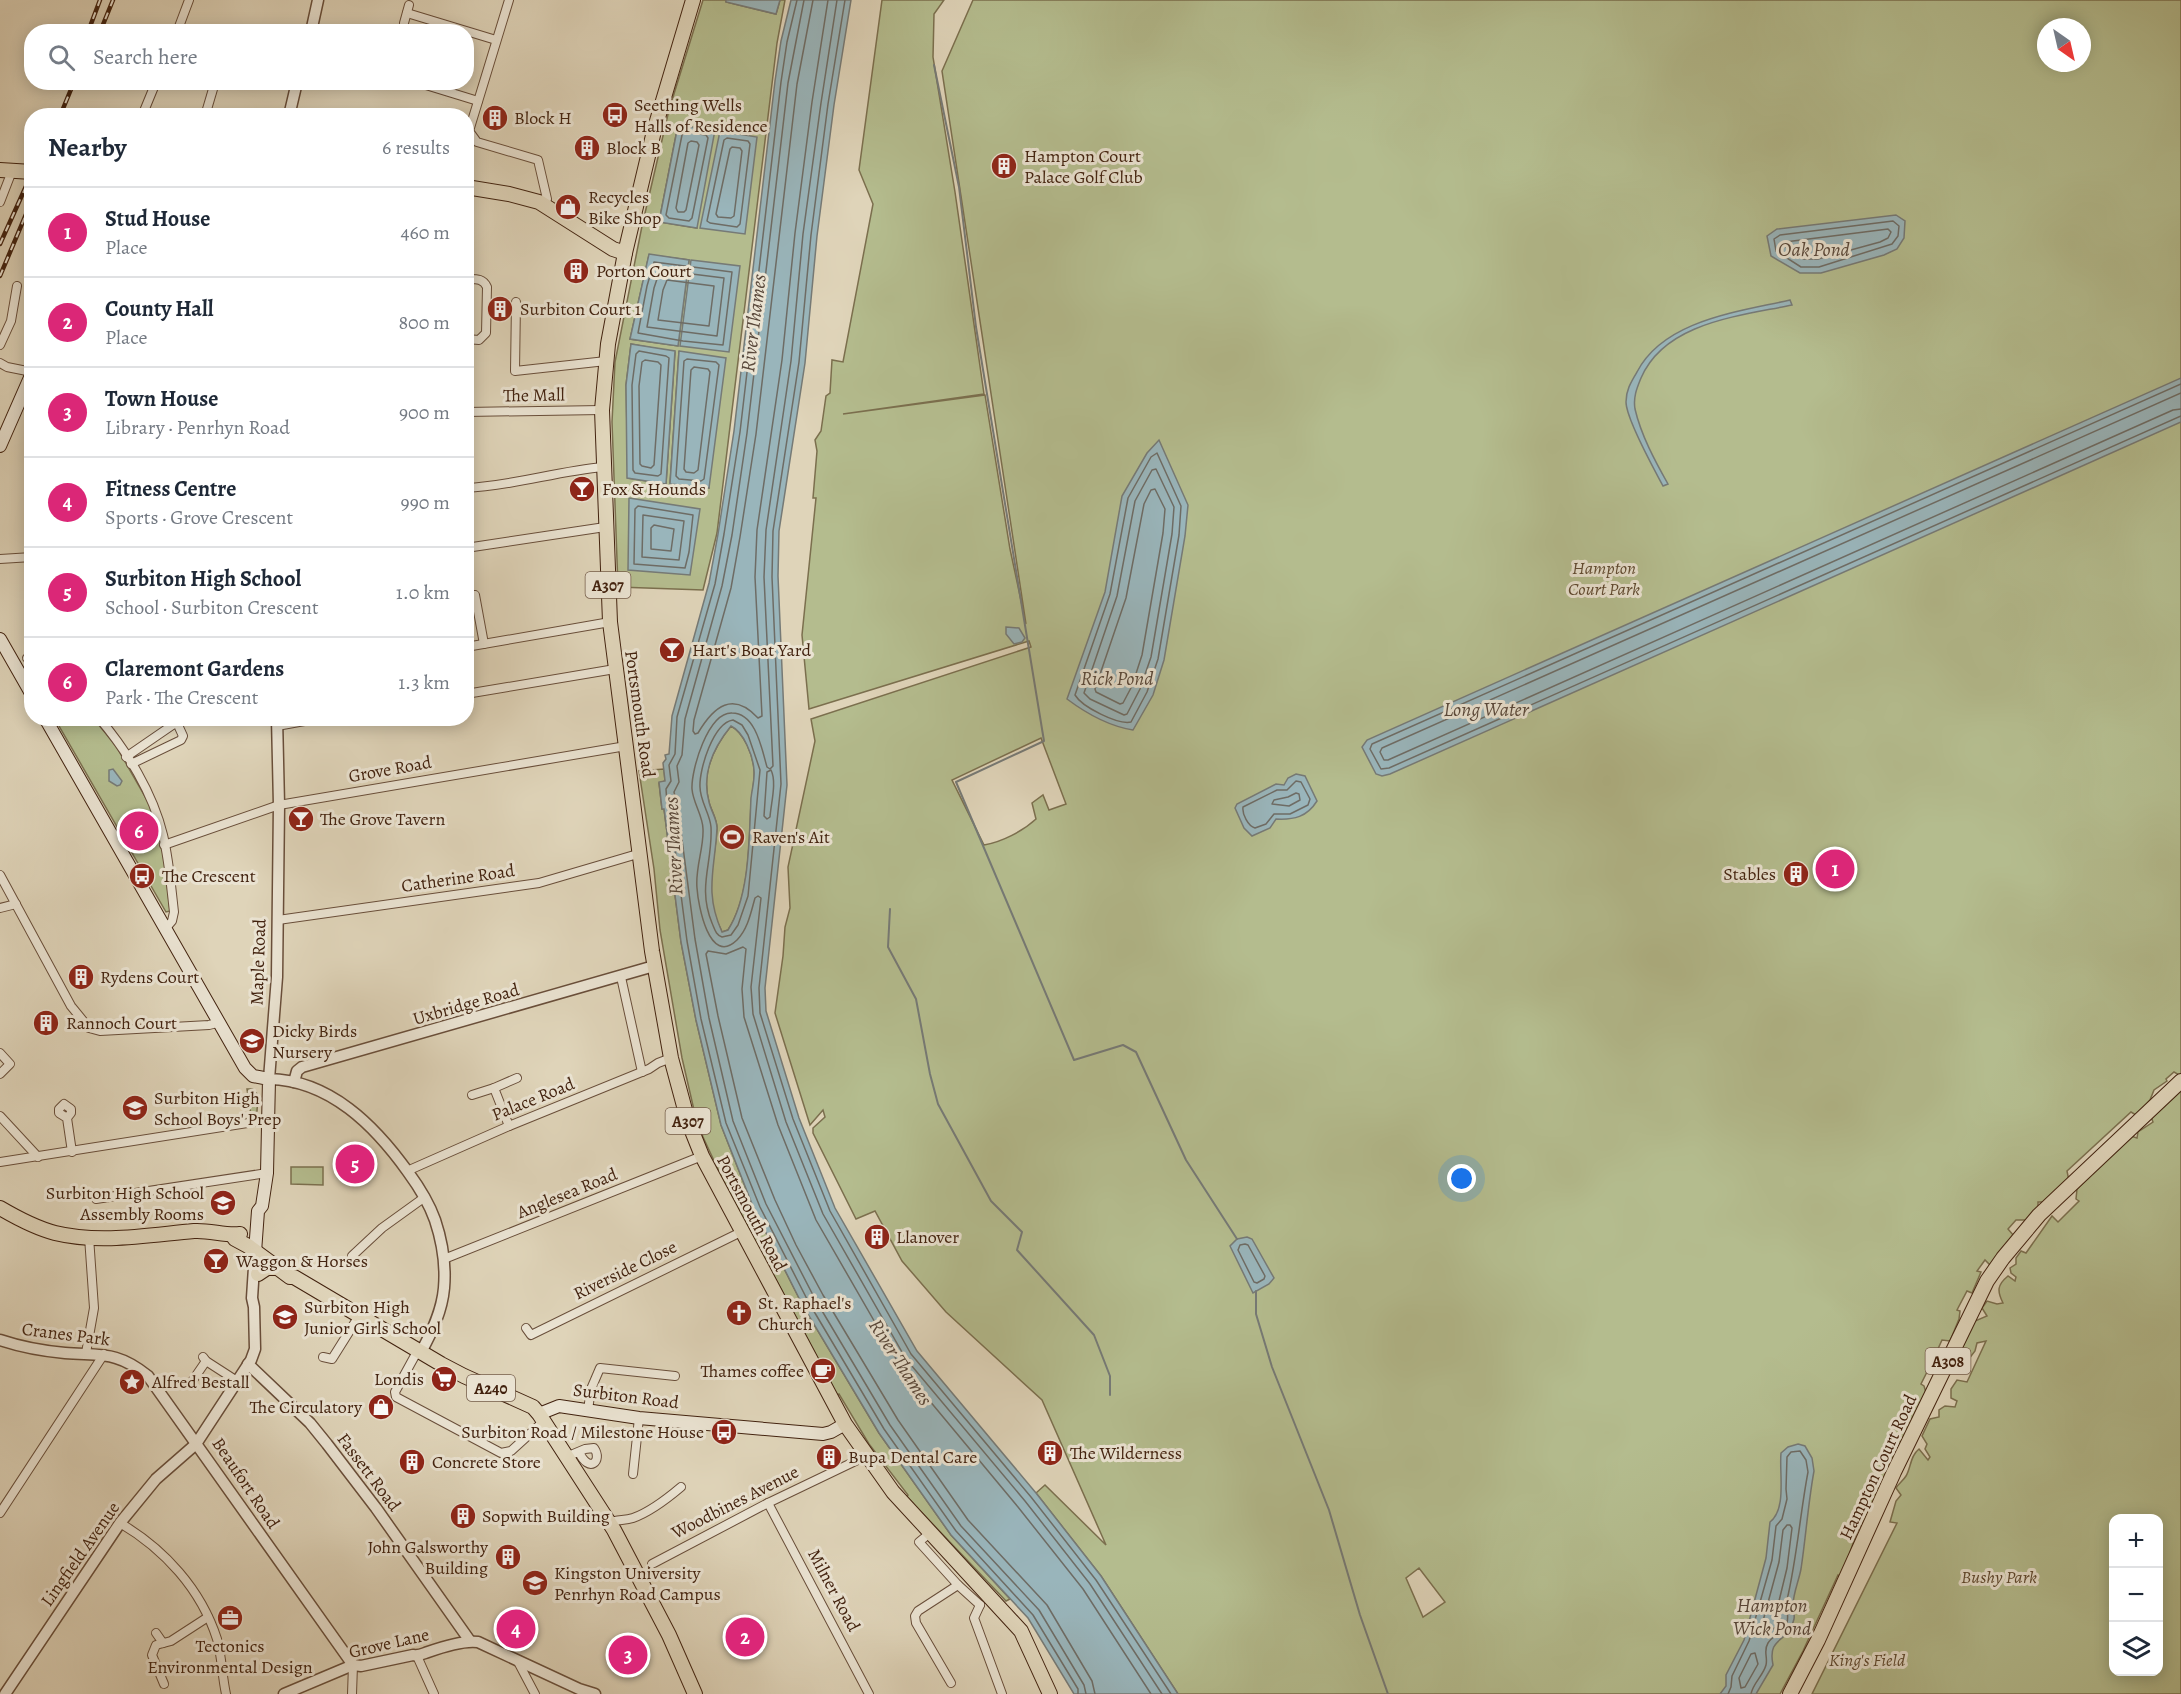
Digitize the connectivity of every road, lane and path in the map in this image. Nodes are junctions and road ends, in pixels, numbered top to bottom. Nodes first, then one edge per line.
1 (189, 0) edge
2 (318, 0) edge
3 (509, 0) edge
4 (693, 0) edge
5 (404, 23) dead end
6 (180, 24) edge
7 (312, 24) edge
8 (451, 24) edge
9 (474, 32) edge
10 (496, 40) junction
11 (153, 90) edge
12 (212, 90) edge
13 (295, 90) edge
14 (442, 90) edge
15 (478, 101) junction
16 (145, 108) edge
17 (207, 108) edge
18 (292, 108) edge
19 (474, 114) edge
20 (474, 138) edge
21 (6, 171) edge
22 (24, 171) edge
23 (474, 188) edge
24 (0, 202) edge
25 (545, 206) junction
26 (625, 253) junction
27 (474, 279) edge
28 (17, 286) dead end
29 (516, 302) dead end
30 (474, 340) edge
31 (0, 345) edge
32 (606, 361) junction
33 (0, 363) edge
34 (24, 371) edge
35 (24, 391) edge
36 (602, 410) junction
37 (474, 412) edge
38 (0, 446) edge
39 (604, 467) junction
40 (474, 488) edge
41 (605, 527) junction
42 (474, 547) edge
43 (24, 557) edge
44 (0, 559) edge
45 (475, 595) dead end
46 (610, 622) junction
47 (0, 639) edge
48 (484, 644) junction
49 (474, 645) edge
50 (615, 669) junction
51 (24, 680) edge
52 (474, 693) edge
53 (50, 726) edge
54 (105, 726) edge
55 (172, 726) edge
56 (178, 726) edge
57 (277, 726) edge
58 (626, 746) junction
59 (129, 760) junction
60 (279, 805) junction
61 (165, 845) junction
62 (641, 853) junction
63 (0, 875) edge
64 (15, 904) junction
65 (0, 908) edge
66 (278, 920) junction
67 (165, 928) junction
68 (654, 966) junction
69 (621, 977) junction
70 (218, 1023) junction
71 (0, 1053) edge
72 (672, 1058) junction
73 (642, 1072) junction
74 (0, 1074) edge
75 (517, 1078) dead end
76 (269, 1079) junction
77 (2181, 1081) edge
78 (294, 1082) junction
79 (494, 1088) junction
80 (472, 1095) dead end
81 (0, 1116) edge
82 (67, 1118) dead end
83 (267, 1120) junction
84 (509, 1126) junction
85 (72, 1152) junction
86 (702, 1156) junction
87 (38, 1157) junction
88 (0, 1162) edge
89 (407, 1171) junction
90 (267, 1173) junction
91 (425, 1197) junction
92 (96, 1199) dead end
93 (0, 1208) edge
94 (741, 1232) junction
95 (89, 1237) junction
96 (259, 1250) junction
97 (352, 1257) dead end
98 (444, 1259) junction
99 (275, 1268) junction
100 (258, 1274) junction
101 (294, 1277) junction
102 (254, 1307) junction
103 (359, 1316) junction
104 (526, 1328) dead end
105 (0, 1340) edge
106 (420, 1351) junction
107 (86, 1353) junction
108 (105, 1354) junction
109 (323, 1357) dead end
110 (248, 1364) junction
111 (675, 1376) dead end
112 (193, 1380) dead end
113 (237, 1381) junction
114 (588, 1410) junction
115 (541, 1418) junction
116 (639, 1418) junction
117 (845, 1424) junction
118 (196, 1444) junction
119 (866, 1456) junction
120 (633, 1474) dead end
121 (681, 1487) dead end
122 (768, 1503) junction
123 (0, 1513) edge
124 (609, 1522) junction
125 (120, 1523) junction
126 (925, 1538) junction
127 (652, 1564) dead end
128 (958, 1585) junction
129 (985, 1602) junction
130 (208, 1617) junction
131 (156, 1633) dead end
132 (470, 1641) junction
133 (163, 1643) junction
134 (417, 1656) junction
135 (517, 1660) junction
136 (353, 1665) junction
137 (951, 1683) dead end
138 (164, 1684) dead end
139 (5, 1694) edge
140 (226, 1694) edge
141 (284, 1694) edge
142 (352, 1694) edge
143 (434, 1694) edge
144 (535, 1694) edge
145 (595, 1694) edge
146 (695, 1694) edge
147 (869, 1694) edge
148 (1002, 1694) edge
149 (1050, 1694) edge
150 (1790, 1694) edge

1 - 6 street
2 - 7 street
3 - 10 street
4 - 26 main road, Portsmouth Road / A307
5 - 8 street
9 - 10 street
10 - 15 street
11 - 16 street
12 - 17 street
13 - 18 street
14 - 15 street
15 - 19 street
20 - 25 street
21 - 22 main road
21 - 24 street
23 - 25 main road
25 - 26 main road
26 - 32 main road, Portsmouth Road / A307
27 - 30 street
28 - 31 street
29 - 32 street
32 - 36 main road, Portsmouth Road / A307
33 - 34 street
35 - 38 main road
36 - 37 street, The Mall
36 - 39 main road, Portsmouth Road / A307
39 - 40 street
39 - 41 main road, Portsmouth Road / A307
41 - 42 street
41 - 46 main road, Portsmouth Road / A307
43 - 44 street
45 - 48 street
46 - 48 street
46 - 50 main road, Portsmouth Road / A307
47 - 51 main road
48 - 49 street
50 - 52 street
50 - 58 main road, Portsmouth Road / A307
53 - 67 main road
54 - 59 street
55 - 59 street
56 - 59 street
57 - 60 street, Maple Road
58 - 60 street, Grove Road
58 - 62 main road, Portsmouth Road / A307
59 - 61 street
60 - 61 street, Grove Road
60 - 66 street, Maple Road
61 - 67 street
62 - 66 street, Catherine Road
62 - 68 main road, Portsmouth Road / A307
63 - 64 street
64 - 65 street
64 - 70 street
66 - 76 street, Maple Road
67 - 70 main road
68 - 69 street, Uxbridge Road
68 - 72 main road, Portsmouth Road / A307
69 - 73 street
69 - 78 street, Uxbridge Road
70 - 76 main road
71 - 74 street
72 - 73 street, Palace Road
72 - 86 main road, Portsmouth Road / A307
73 - 84 street, Palace Road
75 - 79 street
76 - 78 street
76 - 83 main road, Maple Road
77 - 150 main road, Hampton Court Road / A308
78 - 89 street
79 - 80 street
79 - 84 street
81 - 87 street
82 - 85 street
83 - 85 street
83 - 90 main road, Maple Road
84 - 89 street, Palace Road
85 - 87 street
86 - 94 main road, Portsmouth Road / A307
86 - 98 street, Anglesea Road
87 - 88 street
89 - 91 street
90 - 92 street
90 - 96 main road, Maple Road
91 - 97 street
91 - 98 street
93 - 95 main road, A240
94 - 104 street, Riverside Close
94 - 117 main road, Portsmouth Road / A307
95 - 96 main road, A240
95 - 107 street
96 - 99 main road, A240
96 - 100 street, Beaufort Road
96 - 101 main road, A240
96 - 102 street, Beaufort Road
98 - 106 street
99 - 100 main road
99 - 101 main road, A240
100 - 102 street, Beaufort Road
101 - 103 main road, A240
102 - 110 street, Beaufort Road
103 - 106 main road, A240
103 - 109 street
105 - 107 street, Cranes Park
106 - 115 main road, A240
106 - 115 street
107 - 108 street, Cranes Park
108 - 118 street, Cranes Park
108 - 123 street
110 - 113 street, Beaufort Road
110 - 132 street, Fassett Road
111 - 114 street
112 - 113 street
113 - 118 street, Beaufort Road
114 - 115 main road, Surbiton Road
114 - 116 main road, Surbiton Road
115 - 124 main road, A240
116 - 117 main road, Surbiton Road
116 - 120 street
117 - 119 main road, Portsmouth Road / A307
118 - 125 street, Lingfield Avenue
118 - 136 street, Beaufort Road
119 - 122 street, Woodbines Avenue
119 - 126 main road, Portsmouth Road / A307
121 - 124 street
122 - 127 street, Woodbines Avenue
122 - 147 street, Milner Road
124 - 146 main road, A240
125 - 130 street
125 - 139 street, Lingfield Avenue
126 - 128 street
126 - 129 main road, Portsmouth Road / A307
128 - 129 street
128 - 137 street
129 - 148 street
129 - 149 main road, A307
130 - 133 street
130 - 140 street
131 - 133 street
132 - 134 street, Grove Lane
132 - 135 street
133 - 138 street
134 - 136 street, Grove Lane
134 - 143 street
135 - 144 street
135 - 145 street
136 - 141 street, Grove Lane
136 - 142 street

